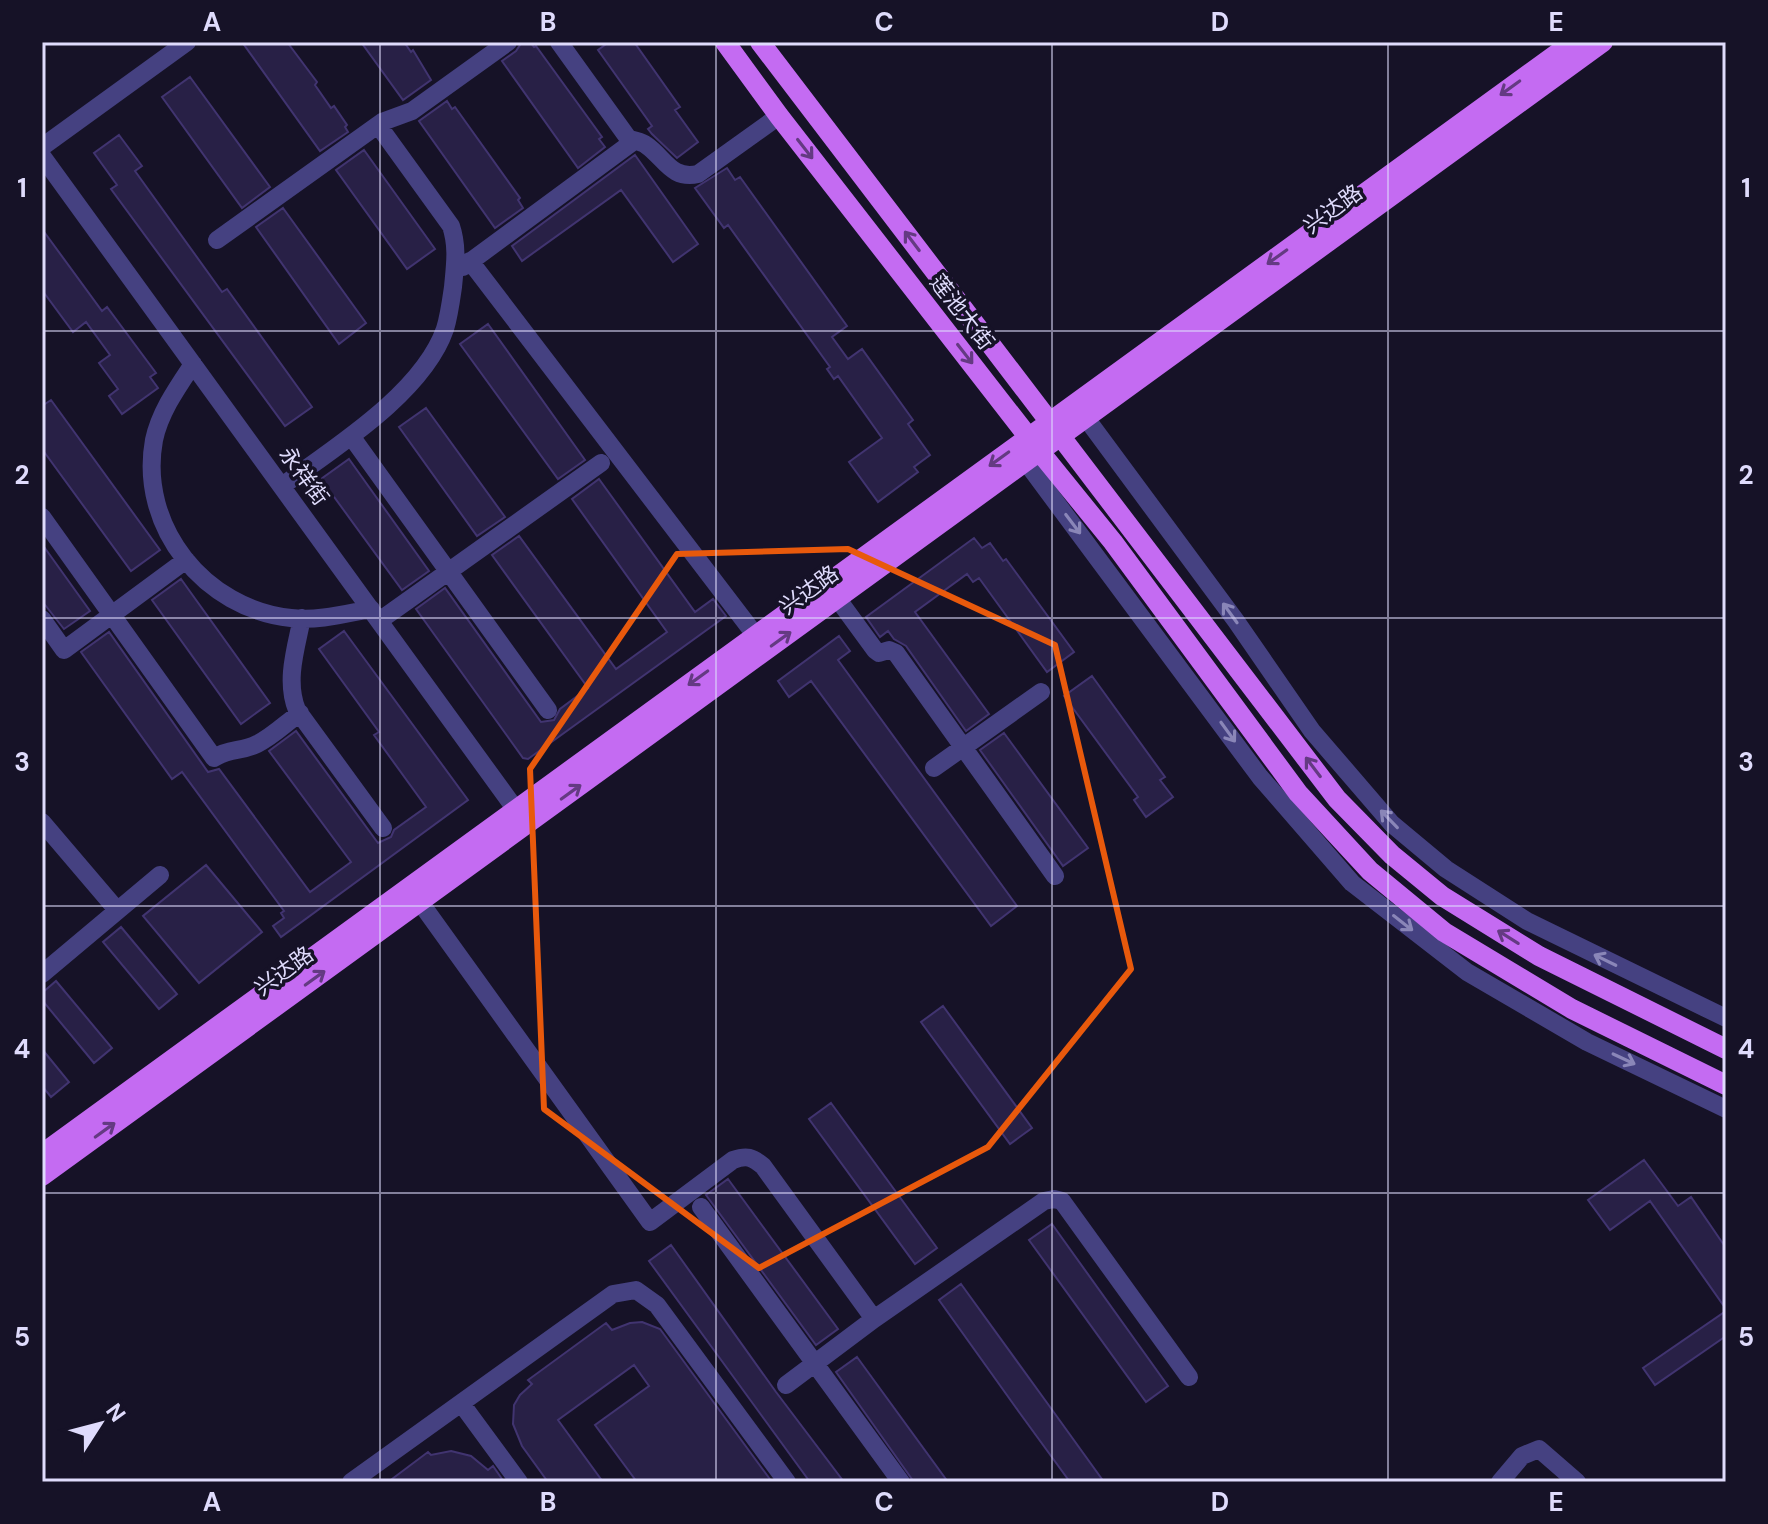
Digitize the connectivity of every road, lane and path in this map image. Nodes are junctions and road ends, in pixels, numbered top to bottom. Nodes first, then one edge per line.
1 (187, 42) edge
2 (508, 42) edge
3 (559, 42) edge
4 (725, 42) edge
5 (760, 42) edge
6 (1573, 42) edge
7 (1603, 42) edge
8 (779, 116) junction
9 (378, 125) junction
10 (634, 141) junction
11 (42, 147) edge
12 (42, 156) edge
13 (217, 240) dead end
14 (470, 261) junction
15 (454, 273) junction
16 (193, 364) junction
17 (1086, 418) junction
18 (1054, 429) junction
19 (351, 436) junction
20 (1032, 450) junction
21 (601, 463) dead end
22 (282, 486) junction
23 (42, 517) edge
24 (186, 560) junction
25 (449, 572) junction
26 (837, 598) junction
27 (112, 615) junction
28 (375, 615) junction
29 (302, 618) junction
30 (42, 619) edge
31 (756, 636) junction
32 (1041, 692) dead end
33 (548, 710) dead end
34 (300, 713) junction
35 (963, 747) junction
36 (934, 768) dead end
37 (522, 817) junction
38 (42, 822) edge
39 (383, 828) dead end
40 (160, 875) dead end
41 (1055, 876) dead end
42 (420, 902) junction
43 (117, 910) junction
44 (42, 974) edge
45 (1726, 1018) edge
46 (1726, 1049) edge
47 (1726, 1085) edge
48 (1726, 1109) edge
49 (42, 1154) edge
50 (42, 1176) edge
51 (701, 1207) dead end
52 (874, 1319) junction
53 (815, 1363) junction
54 (1189, 1377) dead end
55 (786, 1385) dead end
56 (461, 1403) junction
57 (351, 1482) edge
58 (519, 1482) edge
59 (787, 1482) edge
60 (901, 1482) edge
61 (1500, 1482) edge
62 (1577, 1482) edge

1 - 11 street
2 - 9 street
3 - 10 street
4 - 8 main road, 莲池大街
18 -> 5 main road, 莲池大街
6 -> 18 main road, 兴达路
7 - 17 main road, 兴达路
8 - 10 street
8 -> 20 main road, 莲池大街
9 - 13 street
9 - 15 street
10 - 14 street
12 - 16 street, 永祥街
14 - 15 street
14 - 31 street
15 - 19 street
16 - 22 street, 永祥街
16 - 24 street
17 - 18 main road, 兴达路
45 -> 17 street
18 - 20 main road, 兴达路
46 -> 18 main road, 莲池大街
19 - 22 street
19 - 25 street
20 - 26 main road, 兴达路
20 -> 31 main road, 兴达路
20 - 47 main road, 莲池大街
20 -> 48 street
21 - 25 street
22 - 28 street, 永祥街
23 - 27 street
24 - 27 street
24 - 29 street
25 - 28 street
25 - 33 street
26 - 35 street
37 -> 26 main road, 兴达路
27 - 30 street
27 - 34 street
28 - 29 street
28 - 37 street, 永祥街
29 - 34 street
31 -> 37 main road, 兴达路
32 - 35 street
34 - 39 street
35 - 36 street
35 - 41 street
37 - 42 main road, 兴达路
37 - 49 main road, 兴达路
38 - 43 street
40 - 43 street
50 -> 42 main road, 兴达路
42 - 52 street
43 - 44 street
51 - 53 street
52 - 53 street
52 - 54 street
53 - 55 street
53 - 60 street
56 - 57 street
56 - 58 street
56 - 59 street
61 - 62 street

